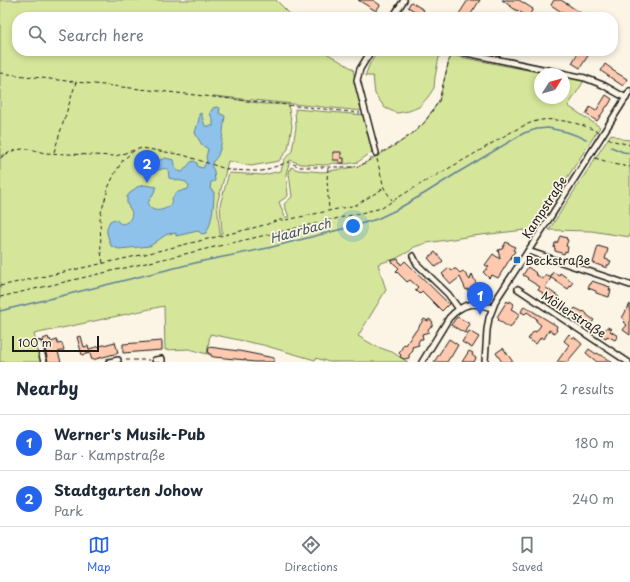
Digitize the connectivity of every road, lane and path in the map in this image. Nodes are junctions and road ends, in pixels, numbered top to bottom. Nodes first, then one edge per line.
1 (404, 0) edge
2 (396, 12) edge
3 (368, 56) edge
4 (451, 56) edge
5 (481, 56) edge
6 (0, 73) edge
7 (76, 82) junction
8 (630, 91) edge
9 (626, 98) junction
10 (365, 113) junction
11 (602, 135) junction
12 (630, 144) edge
13 (135, 150) junction
14 (54, 152) junction
15 (376, 154) junction
16 (588, 156) junction
17 (0, 158) edge
18 (328, 167) junction
19 (630, 167) edge
20 (384, 188) junction
21 (393, 201) junction
22 (329, 211) junction
23 (528, 251) junction
24 (413, 256) dead end
25 (103, 263) junction
26 (630, 284) edge
27 (0, 286) edge
28 (518, 289) dead end
29 (0, 297) edge
30 (492, 308) junction
31 (458, 309) junction
32 (39, 344) dead end
33 (118, 360) dead end
34 (126, 360) dead end
35 (155, 360) joint
36 (629, 361) edge
37 (44, 362) edge
38 (109, 362) edge
39 (162, 362) edge
40 (422, 362) edge
41 (485, 362) edge

1 - 2 street
3 - 10 street
4 - 15 path
5 - 9 street
6 - 7 path
7 - 10 path
7 - 14 path
8 - 9 street, Kampstraße
9 - 11 street, Kampstraße
10 - 15 street
11 - 12 path
11 - 16 street, Kampstraße
11 - 21 path
13 - 14 path
13 - 18 path
13 - 25 path
14 - 17 path
15 - 18 path
15 - 20 path
16 - 19 path
16 - 23 street, Kampstraße
18 - 22 path
20 - 21 path
20 - 22 path
21 - 29 path
22 - 25 path
23 - 26 street
23 - 30 street, Kampstraße
24 - 31 street
25 - 27 path
28 - 36 street, Möllerstraße
30 - 31 street
30 - 41 street, Kampstraße
31 - 40 street
32 - 37 street
33 - 38 street
34 - 35 path
35 - 39 street

